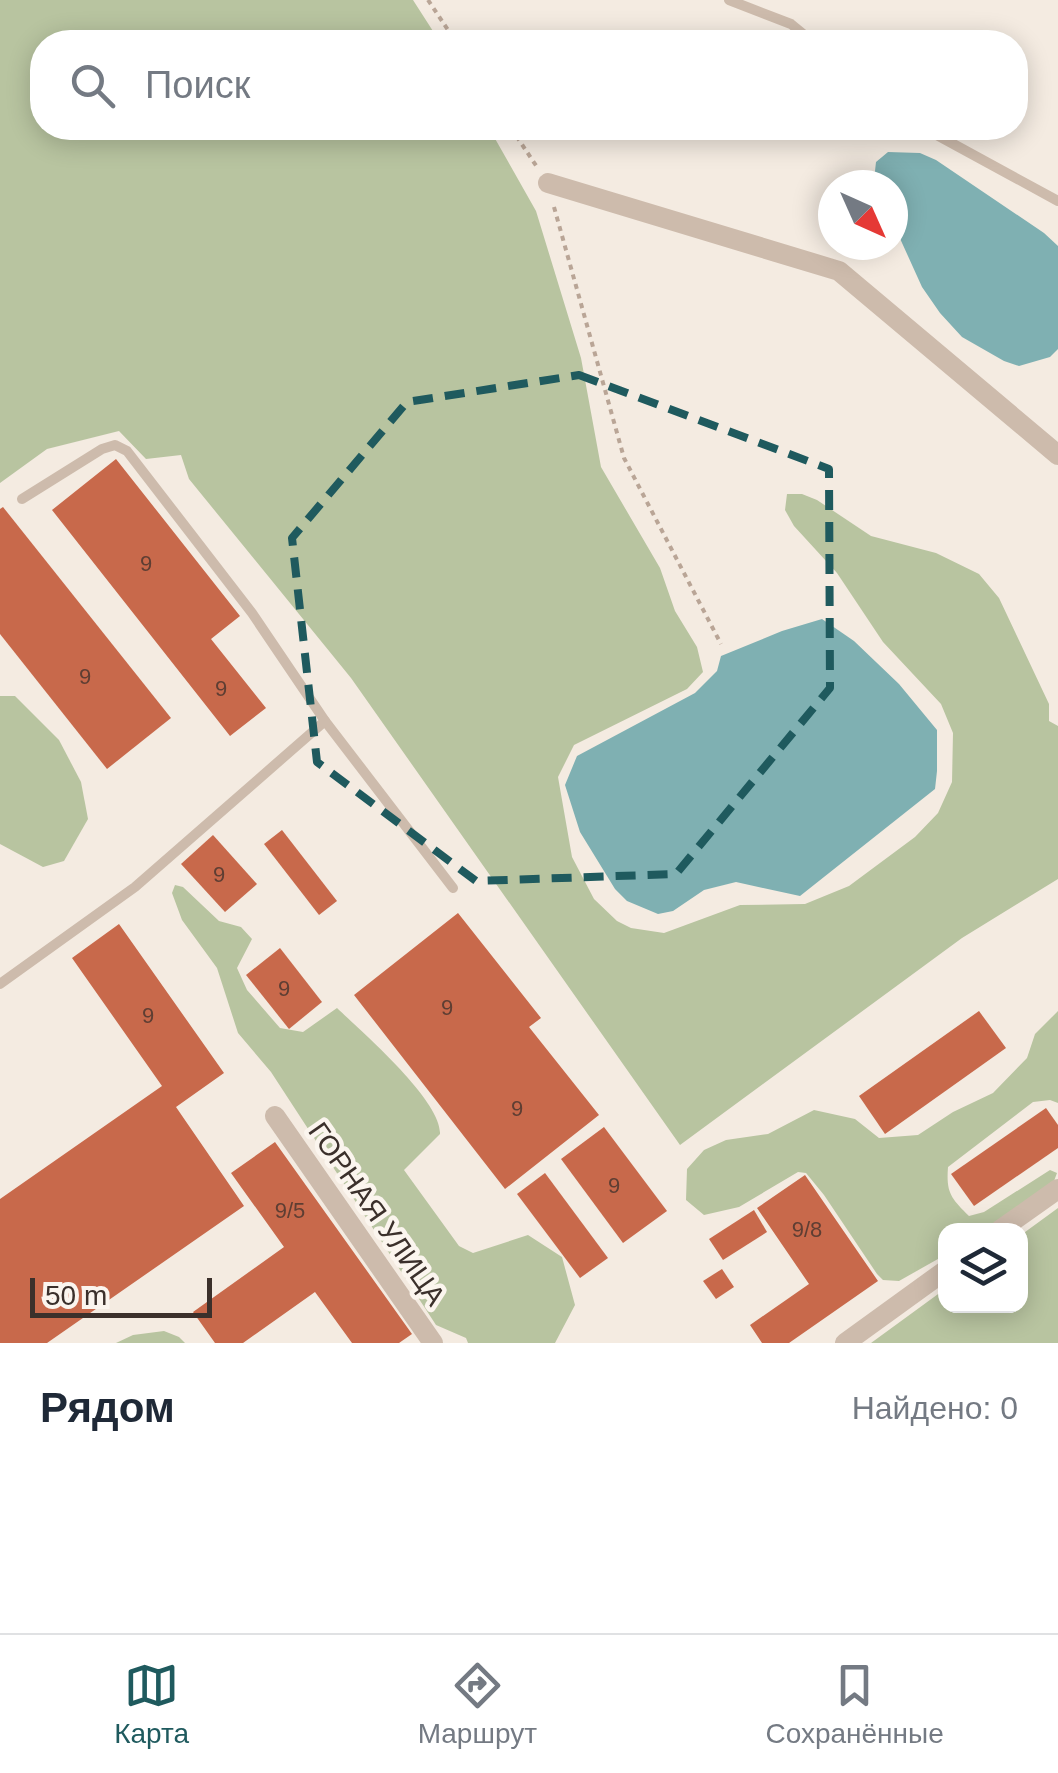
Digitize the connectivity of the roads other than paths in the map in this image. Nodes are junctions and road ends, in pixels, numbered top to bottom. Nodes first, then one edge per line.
1 (728, 0) edge
2 (798, 30) edge
3 (946, 140) edge
4 (548, 183) road end
5 (1058, 201) edge
6 (1058, 455) edge
7 (22, 499) dead end
8 (325, 721) junction
9 (453, 888) dead end
10 (0, 984) edge
11 (275, 1116) dead end
12 (1058, 1189) edge
13 (1010, 1223) edge
14 (938, 1276) edge
15 (433, 1343) edge
16 (844, 1343) edge

1 - 2 lane
3 - 5 lane
4 - 6 street
7 - 8 lane
8 - 9 lane
8 - 10 lane
11 - 15 street, ГОРНАЯ УЛИЦА
12 - 13 street
14 - 16 street

